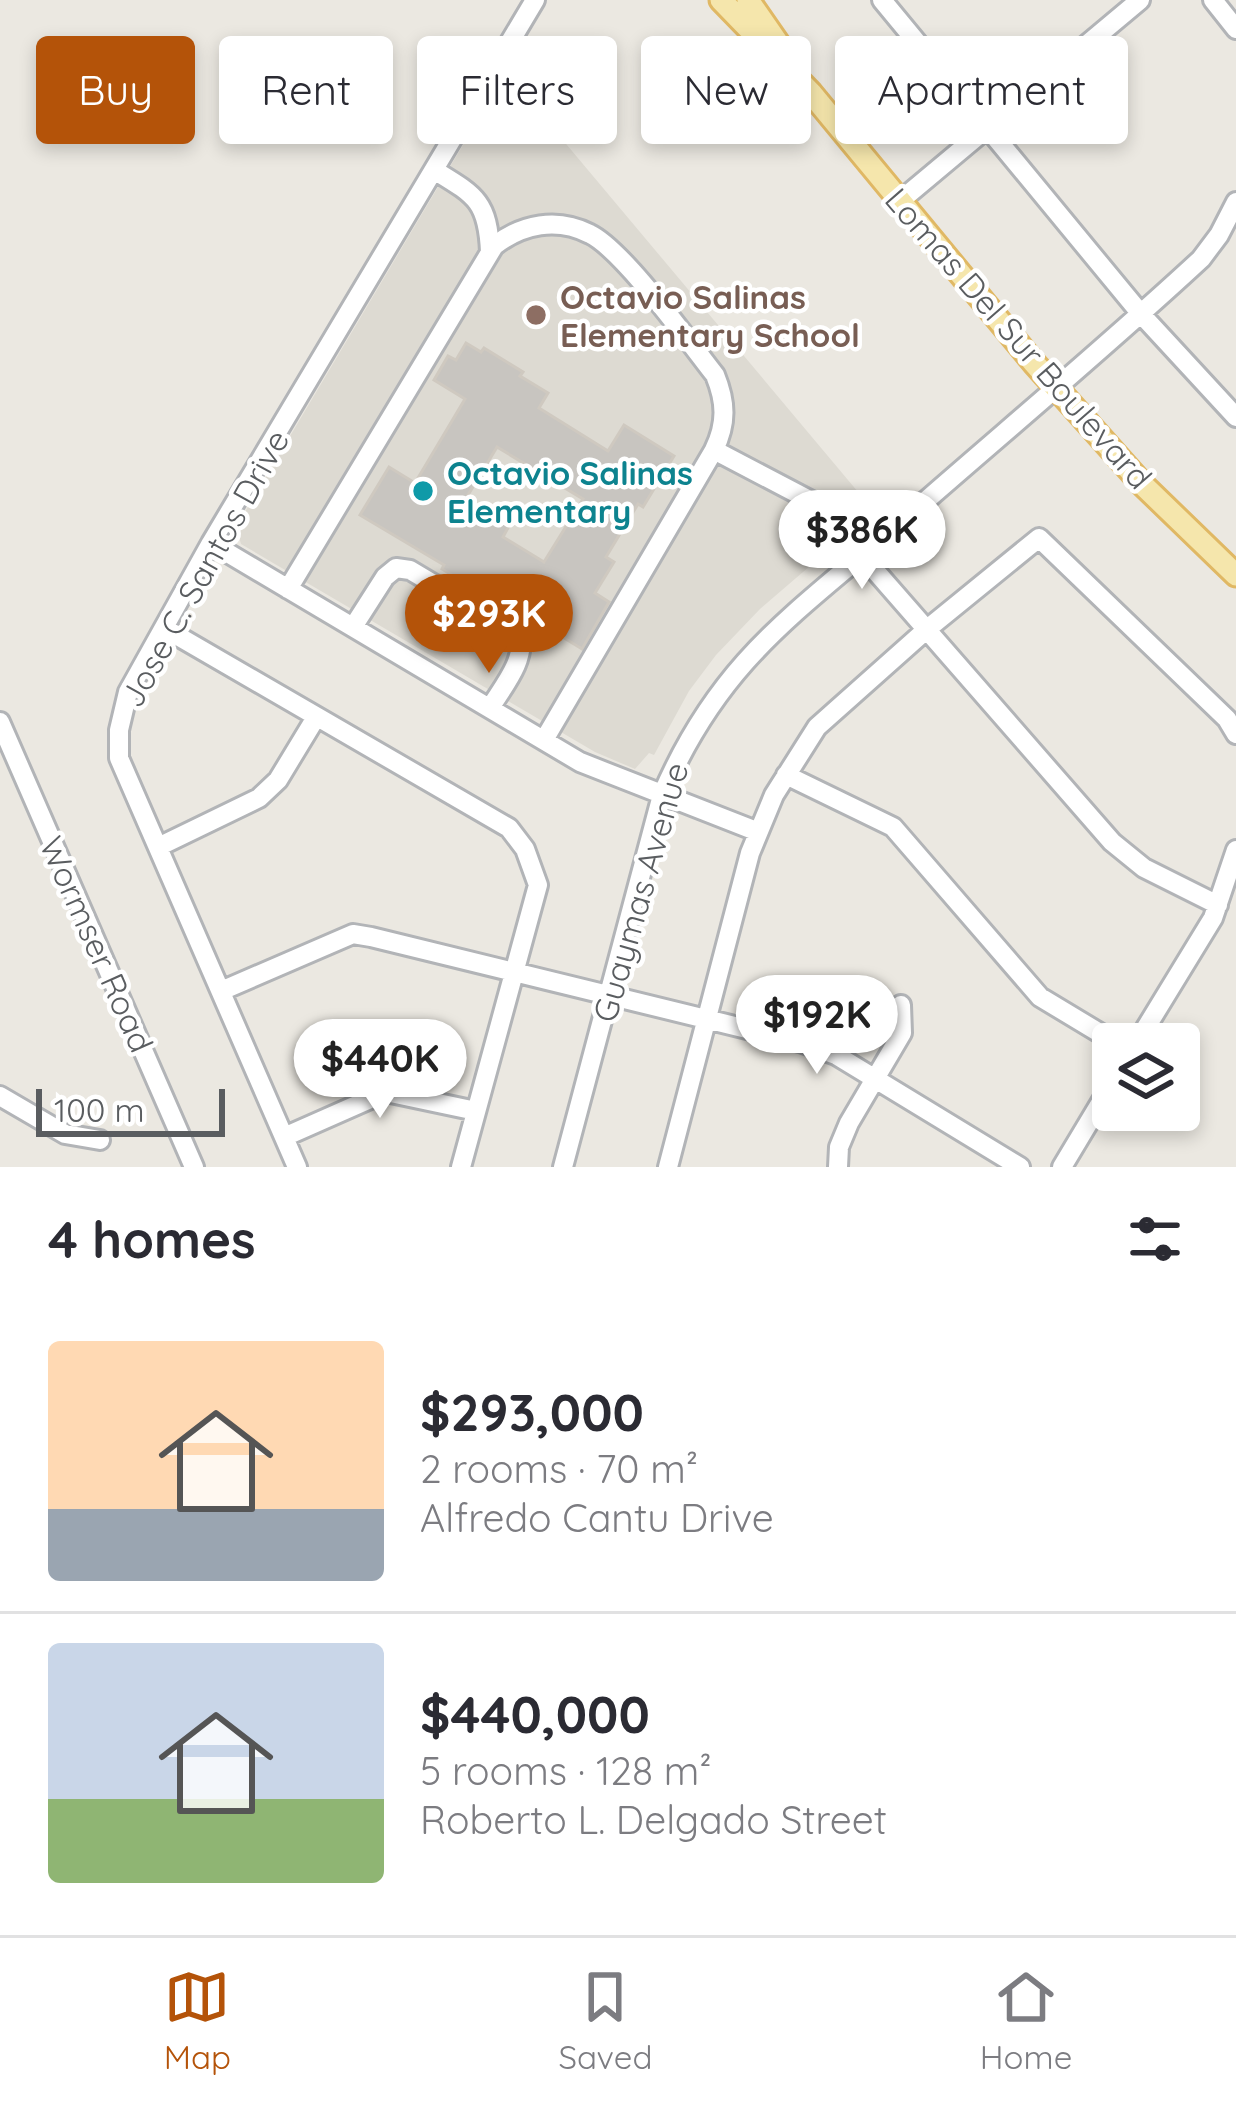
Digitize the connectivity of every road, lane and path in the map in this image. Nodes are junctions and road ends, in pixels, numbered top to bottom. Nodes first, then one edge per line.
1 (535, 0) edge
2 (721, 0) edge
3 (736, 0) edge
4 (1140, 0) edge
5 (1213, 0) edge
6 (892, 4) edge
7 (753, 6) edge
8 (1236, 29) edge
9 (756, 36) edge
10 (773, 36) edge
11 (917, 36) edge
12 (1098, 36) edge
13 (811, 93) edge
14 (970, 144) edge
15 (1000, 144) edge
16 (434, 170) junction
17 (900, 201) junction
18 (1236, 202) edge
19 (490, 252) junction
20 (1142, 314) junction
21 (1055, 387) junction
22 (1236, 417) edge
23 (714, 450) junction
24 (212, 543) junction
25 (862, 556) junction
26 (1236, 575) edge
27 (288, 589) junction
28 (353, 627) junction
29 (164, 628) junction
30 (926, 630) junction
31 (490, 708) junction
32 (315, 719) junction
33 (0, 722) edge
34 (1236, 734) edge
35 (544, 740) junction
36 (786, 775) junction
37 (662, 795) junction
38 (756, 831) junction
39 (158, 847) junction
40 (1236, 850) edge
41 (1218, 905) junction
42 (515, 970) junction
43 (220, 991) junction
44 (610, 993) junction
45 (901, 1005) dead end
46 (706, 1018) junction
47 (1148, 1023) edge
48 (1092, 1028) edge
49 (875, 1079) junction
50 (0, 1096) edge
51 (476, 1112) junction
52 (1092, 1117) edge
53 (284, 1136) junction
54 (100, 1141) dead end
55 (194, 1167) edge
56 (297, 1167) edge
57 (461, 1167) edge
58 (563, 1167) edge
59 (668, 1167) edge
60 (838, 1167) edge
61 (1020, 1167) edge
62 (1062, 1167) edge

1 - 16 street, Jose C. Santos Drive
2 - 9 main road, Lomas Del Sur Boulevard
3 - 7 main road
4 - 12 street
5 - 8 street
6 - 11 street
7 - 10 main road, Lomas Del Sur Boulevard
13 - 17 main road, Lomas Del Sur Boulevard
14 - 17 street
15 - 20 street
16 - 19 street
16 - 24 street, Jose C. Santos Drive
17 - 21 main road, Lomas Del Sur Boulevard
18 - 20 street, Guaymas Avenue
19 - 23 street
19 - 27 street
20 - 21 street, Guaymas Avenue
20 - 22 street
21 - 25 street, Guaymas Avenue
21 - 26 main road, Lomas Del Sur Boulevard
23 - 25 street
23 - 35 street
24 - 27 street
24 - 29 street, Jose C. Santos Drive
25 - 30 street
25 - 37 street, Guaymas Avenue
27 - 28 street
28 - 31 street
28 - 31 street
29 - 32 street
29 - 39 street, Jose C. Santos Drive
30 - 34 street
30 - 36 street
30 - 41 street
31 - 35 street
32 - 39 street
32 - 42 street
33 - 55 street, Wormser Road
35 - 37 street
36 - 38 street
36 - 48 street
37 - 38 street
37 - 44 street, Guaymas Avenue
38 - 46 street
39 - 43 street, Jose C. Santos Drive
40 - 41 street
41 - 47 street
42 - 43 street
42 - 44 street
42 - 51 street
43 - 53 street, Jose C. Santos Drive
44 - 46 street
44 - 58 street, Guaymas Avenue
45 - 49 street
46 - 49 street
46 - 59 street
49 - 60 street
49 - 61 street
50 - 54 street
51 - 53 street
51 - 57 street
52 - 62 street
53 - 56 street, Jose C. Santos Drive

